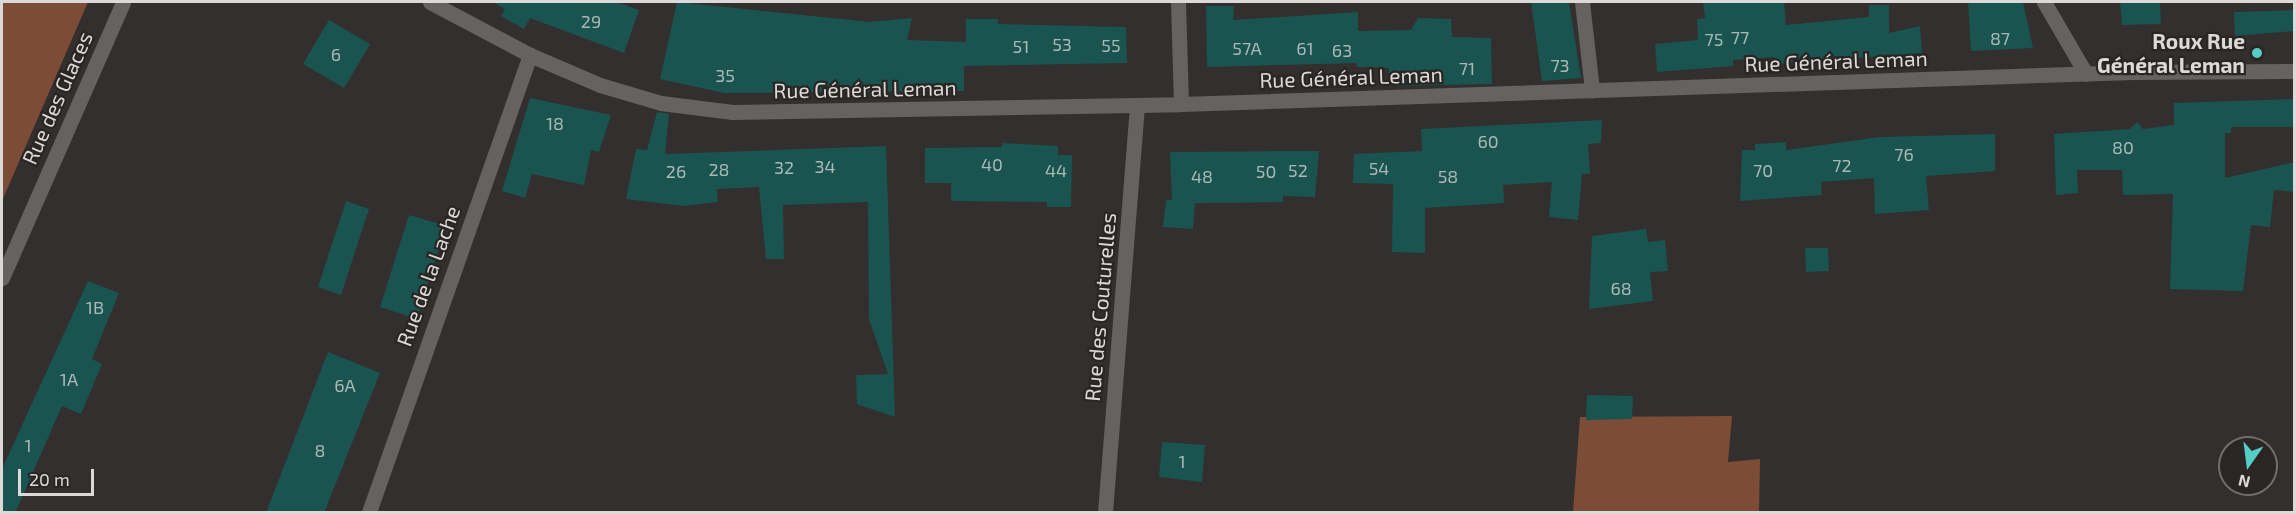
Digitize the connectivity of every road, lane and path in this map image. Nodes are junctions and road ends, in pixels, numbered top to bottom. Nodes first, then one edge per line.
1 (123, 2) edge
2 (430, 2) edge
3 (1178, 2) edge
4 (1582, 2) edge
5 (2044, 2) edge
6 (530, 56) junction
7 (2295, 71) edge
8 (2086, 74) junction
9 (1592, 90) junction
10 (1180, 104) junction
11 (1137, 105) junction
12 (2, 278) edge
13 (369, 513) edge
14 (1105, 513) edge

1 - 12 street, Rue des Glaces
2 - 6 street, Rue Général Leman
3 - 10 street
4 - 9 street
5 - 8 street
6 - 11 street, Rue Général Leman
6 - 13 street, Rue de la Lache
7 - 8 street, Rue Général Leman
8 - 9 street, Rue Général Leman
9 - 10 street, Rue Général Leman
10 - 11 street, Rue Général Leman
11 - 14 street, Rue des Couturelles

